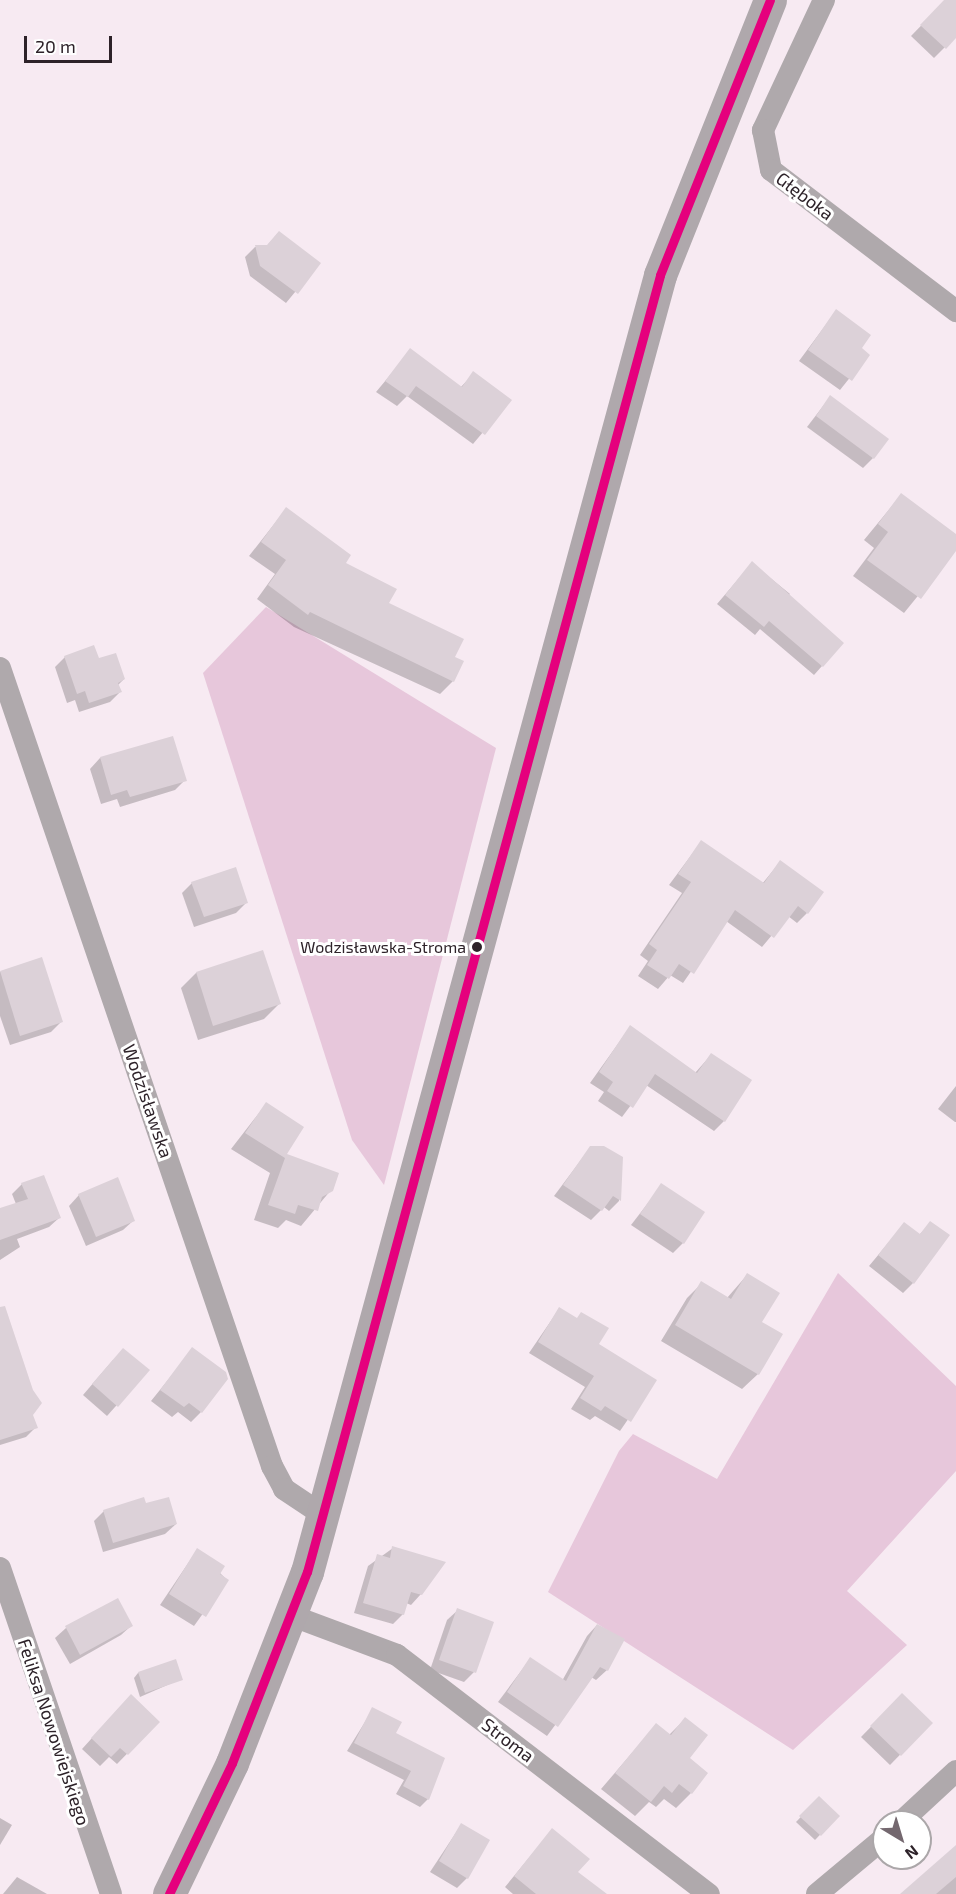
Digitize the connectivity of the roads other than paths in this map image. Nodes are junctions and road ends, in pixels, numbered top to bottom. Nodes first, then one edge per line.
1 (770, 0) edge
2 (824, 0) edge
3 (956, 312) edge
4 (0, 668) edge
5 (323, 1515) junction
6 (0, 1568) edge
7 (290, 1615) junction
8 (956, 1771) edge
9 (914, 1810) edge
10 (872, 1848) edge
11 (111, 1894) edge
12 (169, 1894) edge
13 (709, 1894) edge
14 (817, 1894) edge

1 - 5 main road
2 - 3 street, Głęboka
4 - 5 street, Wodzisławska
5 - 7 main road
6 - 11 street, Feliksa Nowowiejskiego
7 - 12 main road
7 - 13 street, Stroma
8 - 9 street
10 - 14 street

